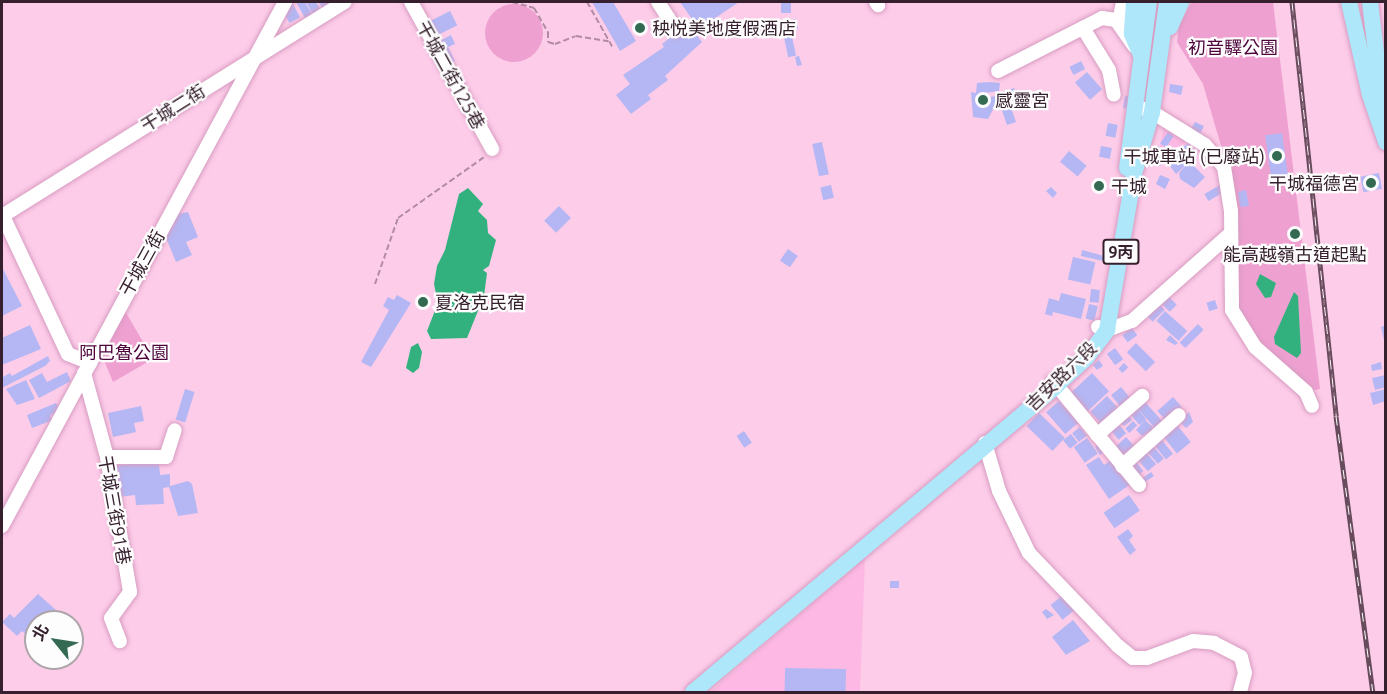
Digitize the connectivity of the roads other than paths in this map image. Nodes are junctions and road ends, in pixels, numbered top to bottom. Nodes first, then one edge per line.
1 (285, 2) edge
2 (345, 2) edge
3 (411, 2) edge
4 (658, 2) edge
5 (1123, 2) edge
6 (1180, 2) edge
7 (1348, 2) edge
8 (1370, 2) edge
9 (1144, 4) edge
10 (1166, 6) edge
11 (1116, 20) junction
12 (1083, 28) junction
13 (676, 30) dead end
14 (1161, 47) junction
15 (1141, 55) junction
16 (255, 56) junction
17 (998, 71) dead end
18 (1114, 95) dead end
19 (1135, 106) junction
20 (1152, 112) junction
21 (1386, 128) edge
22 (1386, 142) edge
23 (492, 149) road end
24 (2, 215) edge
25 (1230, 234) junction
26 (1102, 328) junction
27 (87, 368) junction
28 (1055, 383) junction
29 (1142, 396) dead end
30 (1312, 406) dead end
31 (1179, 415) dead end
32 (175, 430) dead end
33 (1097, 435) junction
34 (985, 443) junction
35 (107, 457) junction
36 (1122, 466) junction
37 (1139, 485) dead end
38 (2, 526) edge
39 (120, 641) dead end
40 (693, 693) edge
41 (1240, 693) edge

1 - 16 street, 干城三街
2 - 16 street, 干城二街
3 - 23 street, 干城二街125巷
4 - 13 street
5 - 11 street
6 - 14 main road
7 - 22 main road
8 - 21 main road
9 - 15 main road
10 - 14 main road, 吉安路六段 / 9丙
11 - 12 street
11 - 15 street
12 - 17 street
12 - 18 street
14 - 20 main road, 吉安路六段 / 9丙
15 - 19 main road, 吉安路六段 / 9丙
16 - 24 street, 干城二街
16 - 27 street, 干城三街
19 - 20 street
19 - 26 main road, 吉安路六段 / 9丙
20 - 25 street
20 - 26 main road, 吉安路六段 / 9丙
24 - 27 street
25 - 26 street
25 - 30 street
26 - 28 main road, 吉安路六段 / 9丙
27 - 35 street, 干城三街91巷
27 - 38 street, 干城三街
28 - 33 street
28 - 34 main road, 吉安路六段 / 9丙
29 - 33 street
31 - 36 street
32 - 35 street
33 - 36 street
34 - 40 main road, 吉安路六段 / 9丙
34 - 41 street
35 - 39 street, 干城三街91巷
36 - 37 street

